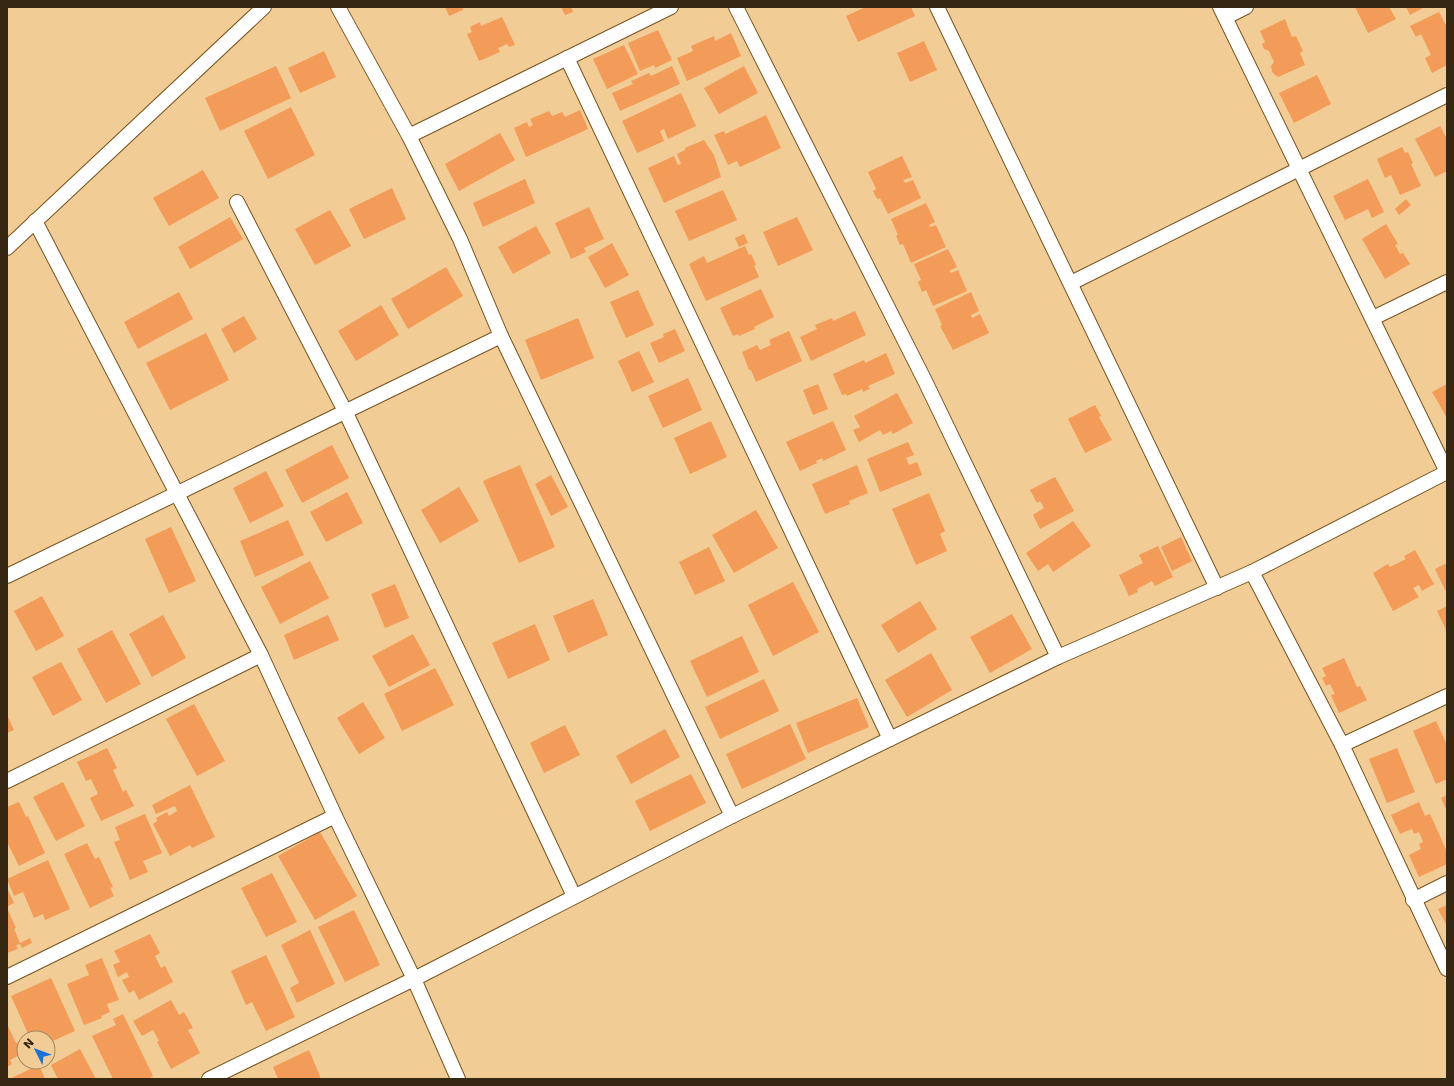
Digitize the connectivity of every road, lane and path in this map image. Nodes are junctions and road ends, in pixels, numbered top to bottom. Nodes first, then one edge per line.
1 (264, 7) edge
2 (338, 7) edge
3 (671, 7) edge
4 (736, 7) edge
5 (937, 7) edge
6 (1246, 7) edge
7 (1223, 12) edge
8 (567, 58) junction
9 (1447, 95) edge
10 (409, 136) junction
11 (1300, 168) junction
12 (237, 202) dead end
13 (35, 221) junction
14 (7, 248) edge
15 (1447, 282) edge
16 (1071, 283) junction
17 (1372, 318) junction
18 (501, 336) junction
19 (346, 412) junction
20 (1447, 472) edge
21 (176, 495) junction
22 (1252, 572) junction
23 (7, 576) edge
24 (1217, 588) junction
25 (261, 655) junction
26 (1058, 657) junction
27 (1447, 696) edge
28 (890, 739) junction
29 (1342, 746) junction
30 (7, 781) edge
31 (335, 816) junction
32 (732, 816) junction
33 (1447, 883) edge
34 (574, 896) junction
35 (1413, 900) junction
36 (1447, 970) edge
37 (7, 977) edge
38 (414, 979) junction
39 (209, 1079) edge
40 (458, 1079) edge

1 - 13 street
2 - 10 street
3 - 8 street
4 - 26 street
5 - 16 street
6 - 7 street
7 - 11 street
8 - 10 street
8 - 28 street
9 - 11 street
10 - 18 street
11 - 16 street
11 - 17 street
12 - 19 street
13 - 14 street
13 - 21 street
15 - 17 street
16 - 24 street
17 - 20 street
18 - 19 street
18 - 32 street
19 - 21 street
19 - 34 street
20 - 22 street
21 - 23 street
21 - 25 street
22 - 24 street
22 - 29 street
24 - 26 street
25 - 30 street
25 - 31 street
26 - 28 street
27 - 29 street
28 - 32 street
29 - 35 street
31 - 37 street
31 - 38 street
32 - 34 street
33 - 35 street
34 - 38 street
35 - 36 street
38 - 39 street
38 - 40 street

